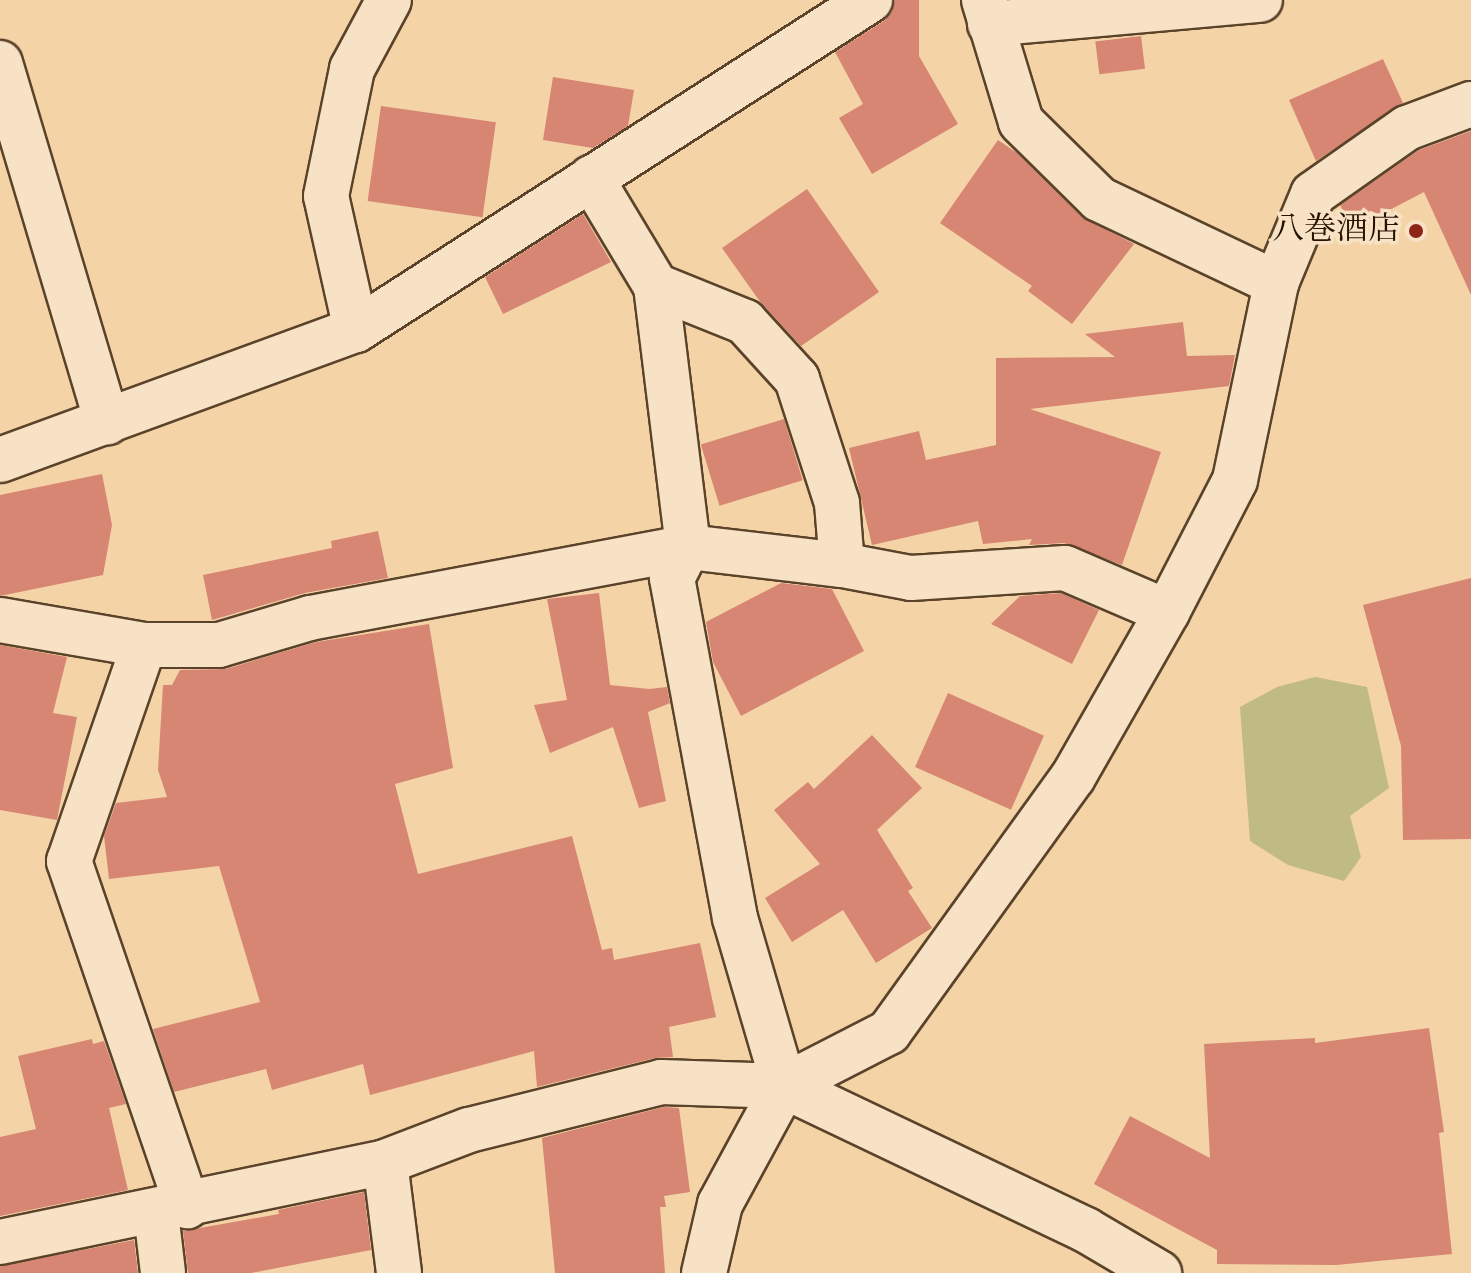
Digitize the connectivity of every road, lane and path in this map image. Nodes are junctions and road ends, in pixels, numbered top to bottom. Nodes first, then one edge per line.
1 (389, 0) edge
2 (870, 0) edge
3 (1260, 0) edge
4 (987, 12) edge
5 (0, 63) edge
6 (1471, 104) edge
7 (591, 178) junction
8 (1276, 283) junction
9 (656, 286) junction
10 (356, 330) junction
11 (107, 422) junction
12 (0, 460) edge
13 (688, 547) junction
14 (842, 565) junction
15 (1167, 612) junction
16 (0, 620) edge
17 (144, 645) junction
18 (784, 1086) junction
19 (385, 1162) junction
20 (171, 1209) junction
21 (0, 1242) edge
22 (163, 1273) edge
23 (399, 1273) edge
24 (704, 1273) edge
25 (1159, 1273) edge

1 - 10 street
2 - 7 street
3 - 4 street
4 - 8 street
5 - 11 street
6 - 8 street
7 - 9 street
7 - 10 street
8 - 15 street
9 - 13 street
9 - 14 street
10 - 11 street
11 - 12 street
13 - 14 street
13 - 17 street
13 - 18 street
14 - 15 street
15 - 18 street
16 - 17 street
17 - 20 street
18 - 19 street
18 - 24 street
18 - 25 street
19 - 20 street
19 - 23 street
20 - 21 street
20 - 22 street

